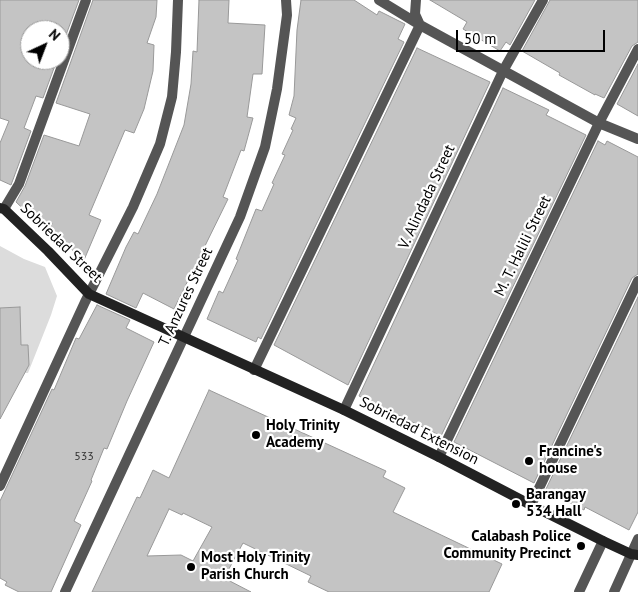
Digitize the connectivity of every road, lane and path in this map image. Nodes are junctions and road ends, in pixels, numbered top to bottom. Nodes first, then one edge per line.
1 (86, 0) edge
2 (178, 0) edge
3 (286, 0) edge
4 (379, 0) edge
5 (416, 0) edge
6 (542, 0) edge
7 (420, 26) junction
8 (638, 49) edge
9 (503, 71) junction
10 (599, 123) junction
11 (638, 139) edge
12 (2, 208) edge
13 (638, 281) edge
14 (89, 294) junction
15 (185, 337) junction
16 (254, 370) junction
17 (344, 410) junction
18 (439, 457) junction
19 (0, 486) edge
20 (531, 505) junction
21 (638, 539) edge
22 (604, 541) junction
23 (635, 554) edge
24 (65, 592) edge
25 (579, 592) edge
26 (614, 592) edge

1 - 12 street
2 - 14 street
3 - 15 street, T. Anzures Street
4 - 7 street
5 - 7 street
6 - 9 street, V. Alindada Street
7 - 9 street
7 - 16 street
8 - 10 street, M. T. Halili Street
9 - 10 street
9 - 17 street, V. Alindada Street
10 - 11 street
10 - 18 street, M. T. Halili Street
12 - 14 street, Sobriedad Street
13 - 20 street
14 - 15 street, Sobriedad Street
14 - 19 street
15 - 16 street, Sobriedad Extension
15 - 24 street, T. Anzures Street
16 - 17 street, Sobriedad Extension
17 - 18 street, Sobriedad Extension
18 - 20 street, Sobriedad Extension
20 - 22 street, Sobriedad Extension
21 - 23 street
22 - 23 street, Sobriedad Extension
22 - 25 street
23 - 26 street

